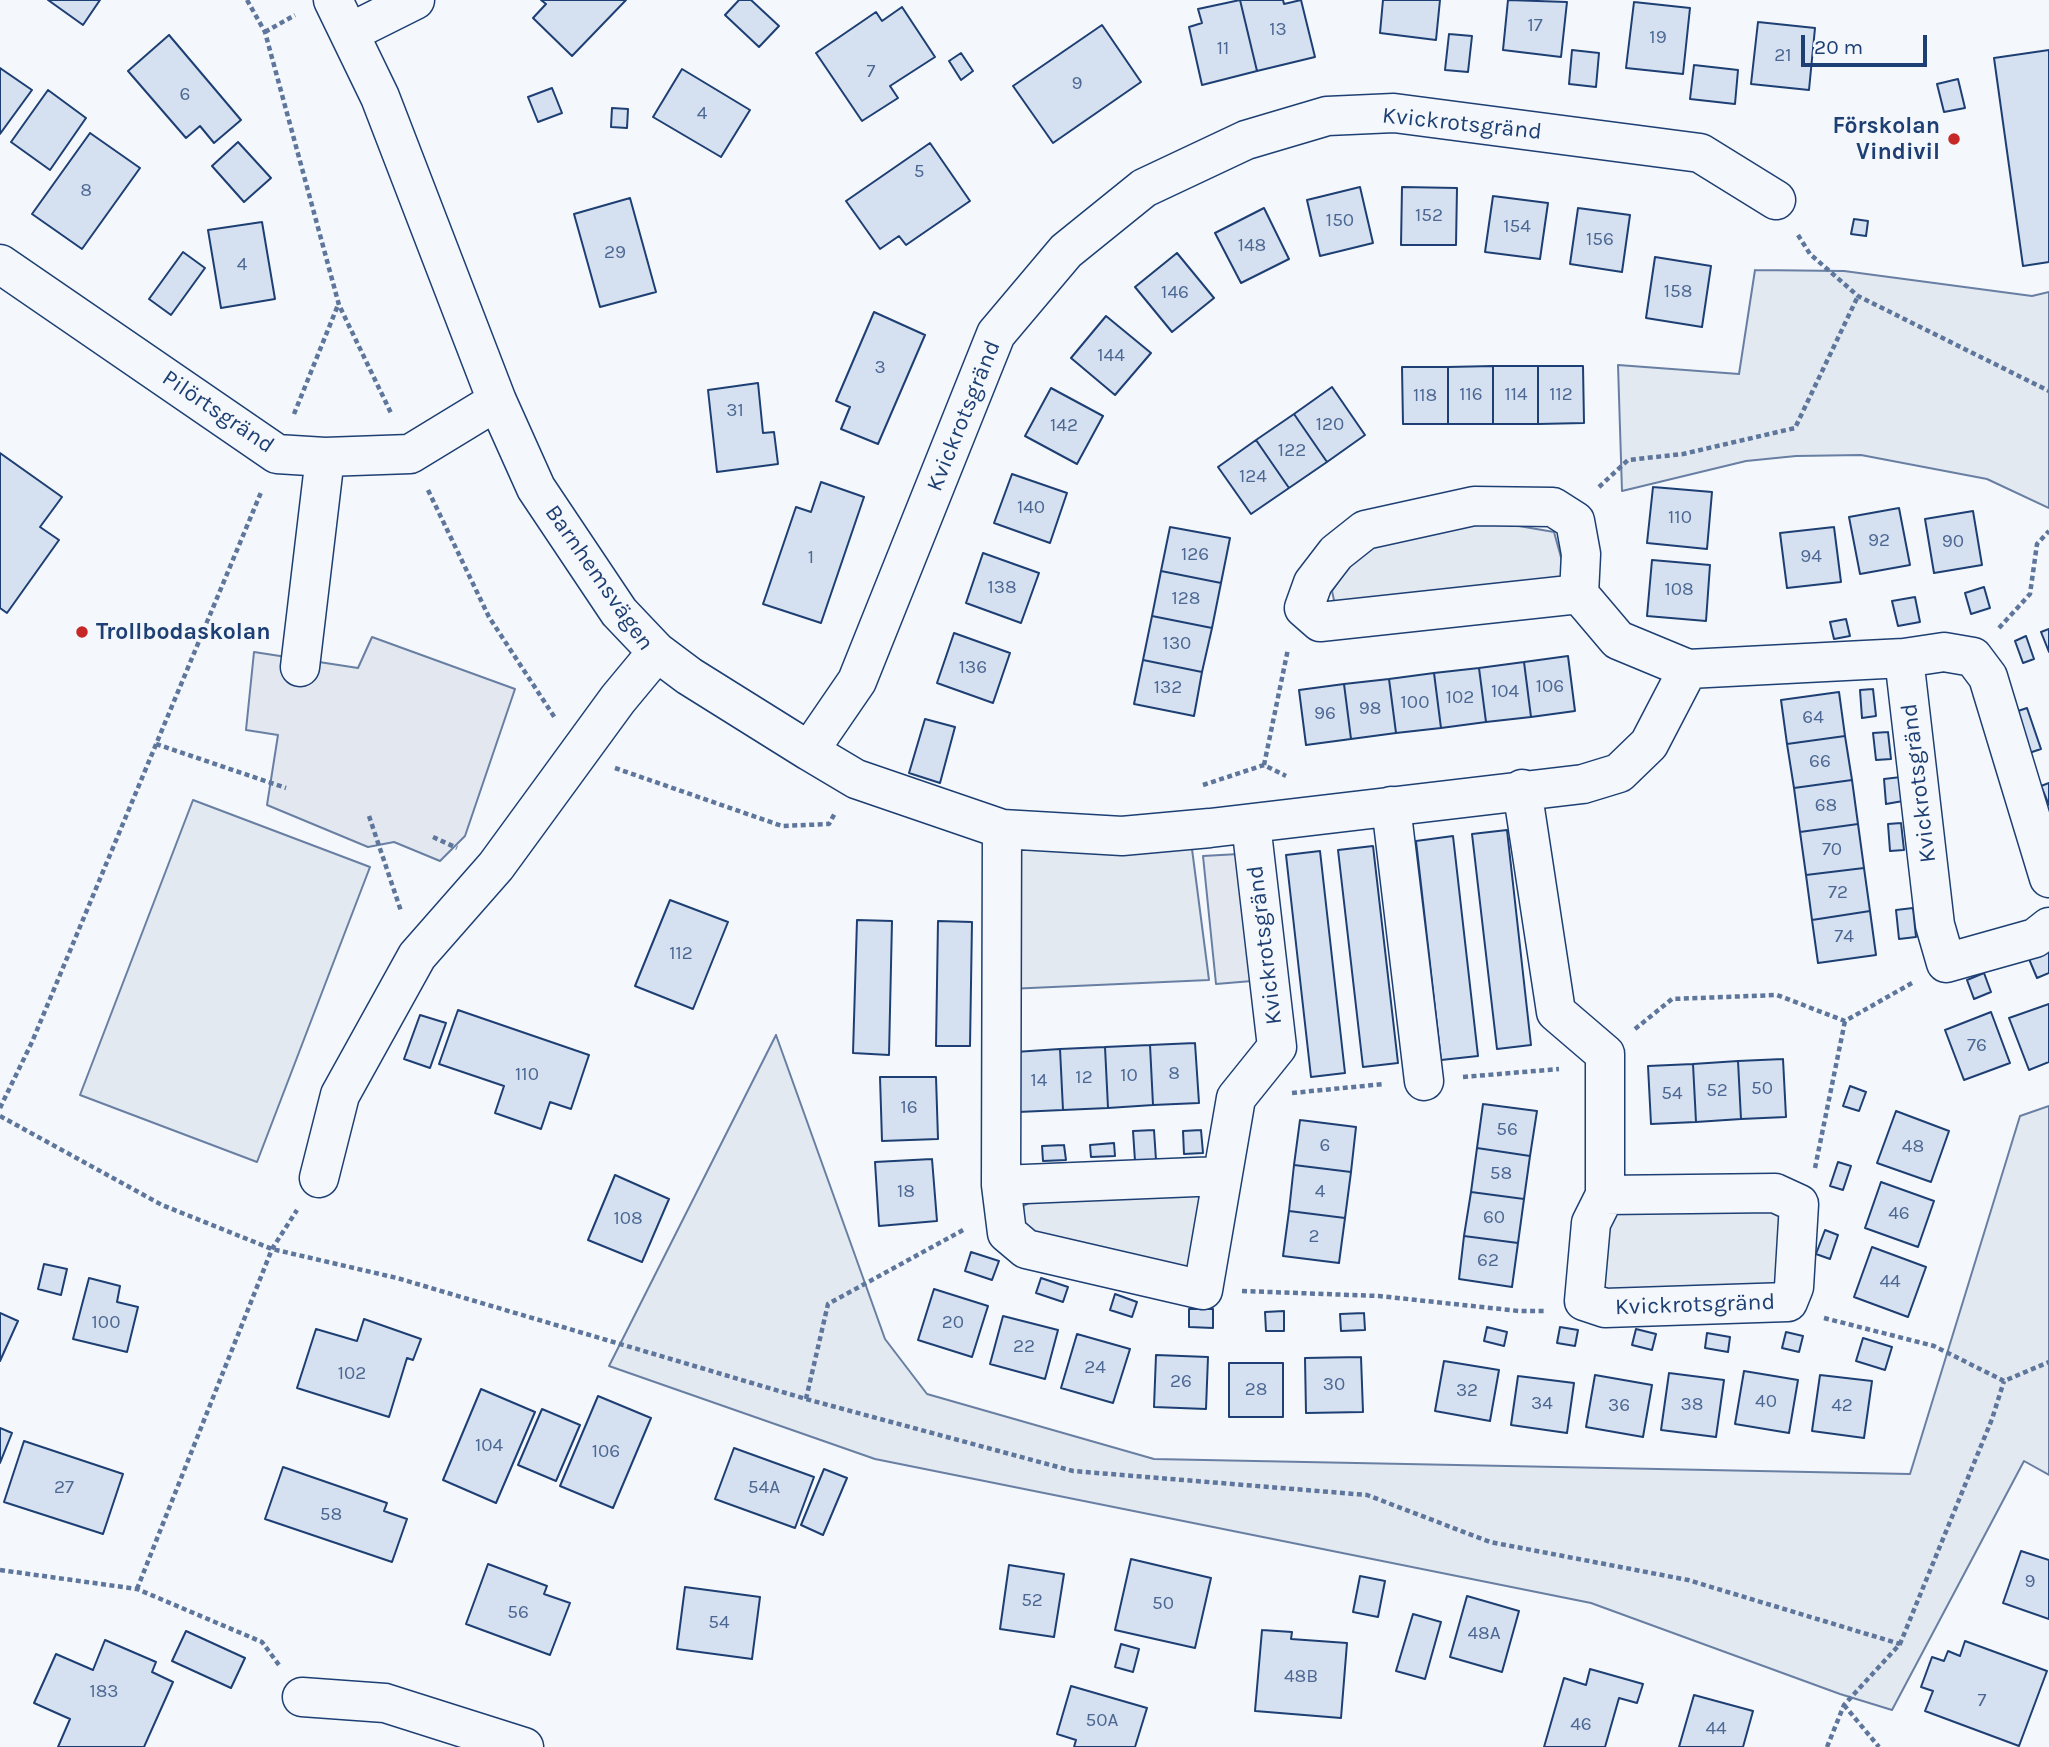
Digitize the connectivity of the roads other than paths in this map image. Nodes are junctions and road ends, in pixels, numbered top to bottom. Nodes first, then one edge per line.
1 (415, 0) edge
2 (342, 16) edge
3 (1776, 200) road end
4 (0, 264) edge
5 (497, 401) junction
6 (325, 457) junction
7 (1579, 594) junction
8 (657, 652) junction
9 (1905, 658) junction
10 (300, 667) dead end
11 (1688, 669) junction
12 (809, 751) junction
13 (1522, 789) junction
14 (1391, 806) junction
15 (1251, 824) junction
16 (1002, 829) junction
17 (2049, 878) edge
18 (2049, 927) edge
19 (1424, 1081) dead end
20 (1220, 1176) junction
21 (318, 1178) road end
22 (1001, 1185) junction
23 (1605, 1195) junction
24 (302, 1697) road end
25 (524, 1747) edge

1 - 2 street
2 - 5 street, Barnhemsvägen
3 - 12 street, Kvickrotsgränd
4 - 6 street, Pilörtsgränd
5 - 6 street, Pilörtsgränd
5 - 8 street, Barnhemsvägen
6 - 10 street
7 - 7 street
7 - 11 street
8 - 12 street
8 - 21 street, Barnhemsvägen
9 - 11 street
9 - 17 street
9 - 18 street, Kvickrotsgränd
11 - 13 street
12 - 16 street
13 - 14 street
13 - 23 street, Kvickrotsgränd
14 - 15 street
14 - 19 street
15 - 16 street
15 - 20 street, Kvickrotsgränd
16 - 22 street
20 - 22 street
20 - 22 street, Kvickrotsgränd
23 - 23 street, Kvickrotsgränd
24 - 25 street

